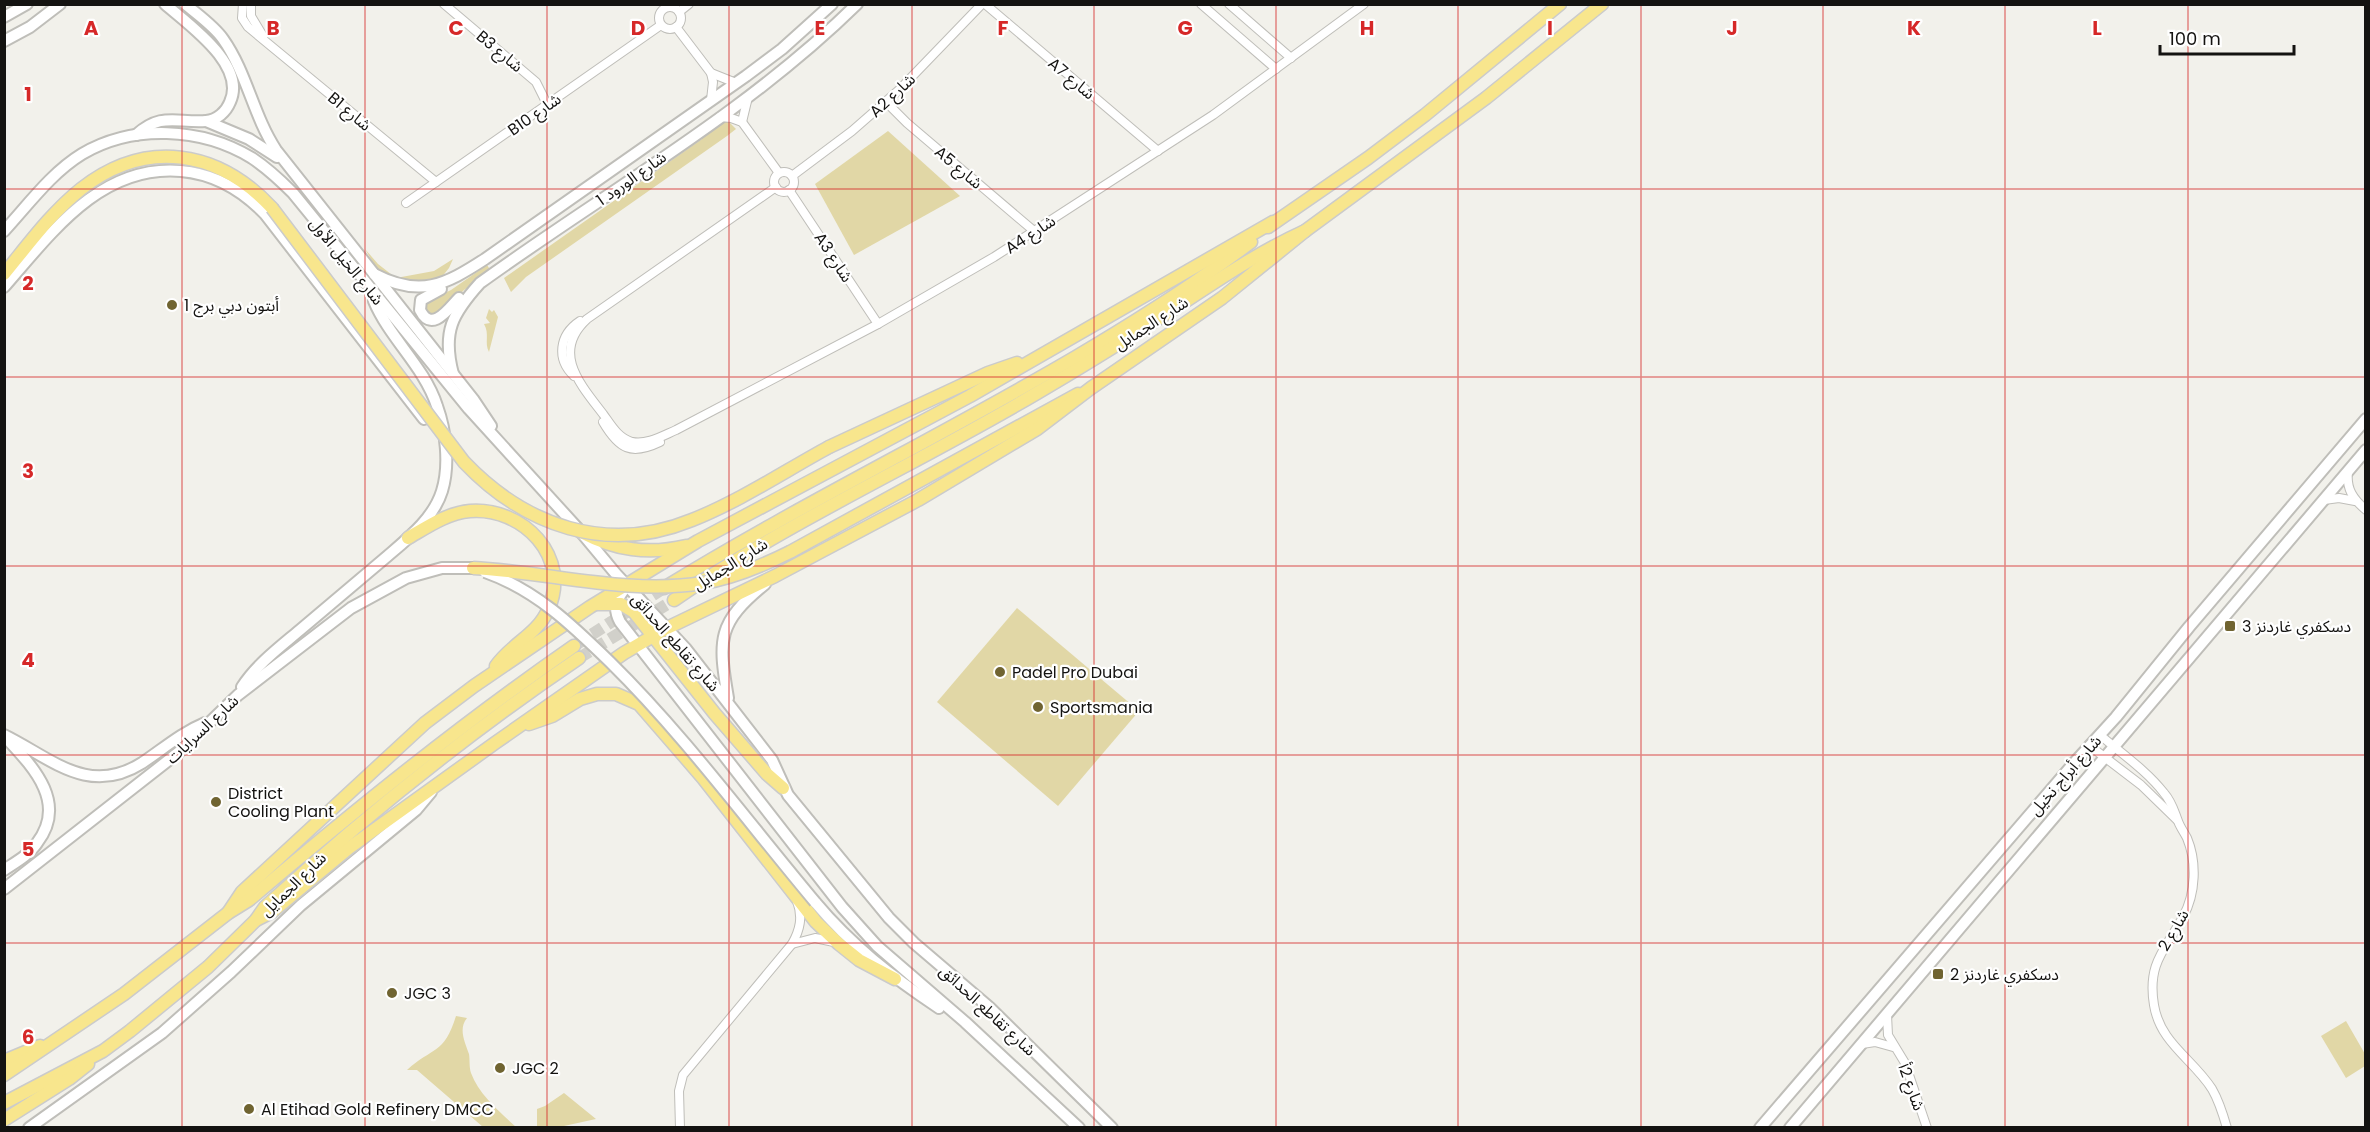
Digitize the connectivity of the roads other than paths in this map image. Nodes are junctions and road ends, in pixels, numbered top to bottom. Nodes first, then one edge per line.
1 (27, 4) edge
2 (60, 4) edge
3 (165, 4) edge
4 (185, 4) edge
5 (243, 4) edge
6 (251, 4) edge
7 (444, 4) edge
8 (689, 4) edge
9 (832, 4) edge
10 (856, 4) edge
11 (983, 4) edge
12 (1201, 4) edge
13 (1229, 4) edge
14 (1364, 4) edge
15 (1560, 4) edge
16 (1602, 4) edge
17 (661, 7) edge
18 (678, 12) junction
19 (4, 17) edge
20 (661, 25) junction
21 (676, 27) junction
22 (265, 40) junction
23 (4, 41) edge
24 (1291, 58) junction
25 (1276, 69) junction
26 (711, 73) junction
27 (736, 83) junction
28 (749, 96) junction
29 (711, 100) junction
30 (886, 102) junction
31 (547, 104) junction
32 (719, 117) junction
33 (206, 121) junction
34 (742, 122) junction
35 (136, 135) junction
36 (1158, 151) junction
37 (286, 164) junction
38 (779, 173) junction
39 (792, 176) junction
40 (436, 182) junction
41 (776, 187) junction
42 (789, 190) junction
43 (406, 203) dead end
44 (1273, 222) junction
45 (4, 231) edge
46 (1034, 231) junction
47 (1305, 231) junction
48 (476, 265) junction
49 (4, 274) edge
50 (374, 274) junction
51 (480, 283) junction
52 (4, 287) edge
53 (371, 291) junction
54 (878, 324) junction
55 (1032, 359) junction
56 (453, 374) junction
57 (1090, 388) junction
58 (2366, 418) edge
59 (499, 442) junction
60 (444, 445) junction
61 (2366, 450) edge
62 (2348, 471) junction
63 (2324, 500) junction
64 (2355, 501) junction
65 (2366, 510) edge
66 (581, 532) junction
67 (408, 538) junction
68 (698, 541) junction
69 (473, 568) junction
70 (775, 576) junction
71 (627, 586) junction
72 (664, 588) tunnel mouth
73 (674, 600) tunnel mouth
74 (615, 603) junction
75 (595, 604) junction
76 (667, 628) junction
77 (652, 636) junction
78 (638, 644) junction
79 (574, 646) tunnel mouth
80 (579, 658) tunnel mouth
81 (491, 674) junction
82 (238, 695) junction
83 (728, 702) junction
84 (210, 721) junction
85 (519, 726) junction
86 (2100, 735) junction
87 (4, 736) edge
88 (2090, 746) junction
89 (2114, 747) junction
90 (2105, 757) junction
91 (783, 788) junction
92 (432, 790) junction
93 (2178, 821) junction
94 (4, 870) edge
95 (4, 889) edge
96 (796, 898) junction
97 (228, 913) junction
98 (256, 920) junction
99 (792, 944) junction
100 (839, 944) junction
101 (895, 979) junction
102 (1887, 1014) junction
103 (965, 1022) junction
104 (53, 1042) junction
105 (1862, 1044) junction
106 (1894, 1048) junction
107 (103, 1051) junction
108 (4, 1061) edge
109 (4, 1076) edge
110 (4, 1103) edge
111 (4, 1120) edge
112 (29, 1128) edge
113 (680, 1128) edge
114 (1079, 1128) edge
115 (1112, 1128) edge
116 (1760, 1128) edge
117 (1790, 1128) edge
118 (1927, 1128) edge
119 (2227, 1128) edge

1 - 19 main road
2 - 23 main road
3 - 33 main road
4 - 37 main road
5 - 22 street, B1 شارع
6 - 22 street, B1 شارع
7 - 31 street, B3 شارع
8 - 18 street
9 - 27 main road, شارع الورود 1
10 - 28 main road, شارع الورود 1
11 - 30 street, A2 شارع
11 - 36 street, A7 شارع
12 - 25 street
13 - 24 street
14 - 24 street, A4 شارع
15 - 44 main road, شارع الجمايل
16 - 47 main road, شارع الجمايل
17 - 18 street
17 - 20 street
18 - 21 street
20 - 21 street
20 - 31 street, B10 شارع
21 - 26 street
22 - 40 street, B1 شارع
24 - 25 street, A4 شارع
25 - 36 street, A4 شارع
26 - 27 street
26 - 29 street
27 - 29 main road, شارع الورود 1
28 - 32 main road, شارع الورود 1
28 - 34 street
29 - 48 main road, شارع الورود 1
30 - 39 street, A2 شارع
30 - 46 street, A5 شارع
31 - 40 street, B10 شارع
32 - 34 street
32 - 51 main road, شارع الورود 1
33 - 35 main road
33 - 37 main road
34 - 38 street
35 - 45 main road, شارع الخيل الأول
35 - 53 main road, شارع الخيل الأول
36 - 46 street, A4 شارع
37 - 50 main road
38 - 39 street
38 - 41 street
39 - 42 street
40 - 43 street, B10 شارع
41 - 42 street
41 - 54 street, A4 شارع
42 - 54 street, A3 شارع
44 - 55 main road
44 - 72 main road, شارع الجمايل
46 - 54 street, A4 شارع
47 - 57 main road
47 - 73 main road, شارع الجمايل
48 - 50 main road, شارع الورود 1
48 - 51 main road
49 - 55 main road, bridge
50 - 56 main road
51 - 56 main road, شارع الورود 1
52 - 60 main road
53 - 59 main road, شارع الخيل الأول
53 - 60 main road
55 - 68 main road
56 - 59 main road
57 - 69 main road, bridge
57 - 70 main road
58 - 86 main road, شارع أبراج نخيل
59 - 66 main road, شارع الخيل الأول
60 - 67 main road
61 - 62 main road, شارع أبراج نخيل
62 - 63 main road, شارع أبراج نخيل
62 - 64 street
63 - 64 street
63 - 89 main road, شارع أبراج نخيل
64 - 65 street
66 - 68 main road
66 - 71 main road, شارع الخيل الأول
67 - 81 main road
67 - 82 main road
68 - 71 main road
69 - 82 main road, شارع السرايات
69 - 101 main road, bridge
70 - 76 main road
70 - 83 main road
71 - 74 main road, شارع تقاطع الحدائق
71 - 75 main road
71 - 76 main road, شارع تقاطع الحدائق
74 - 75 main road
74 - 77 main road
74 - 78 main road, شارع تقاطع الحدائق
75 - 81 main road
76 - 77 main road
76 - 83 main road, شارع تقاطع الحدائق
77 - 78 main road
77 - 91 main road
78 - 85 main road
78 - 103 main road, شارع تقاطع الحدائق
79 - 97 main road, شارع الجمايل
80 - 98 main road, شارع الجمايل
81 - 97 main road
82 - 84 main road, شارع السرايات
83 - 91 main road, شارع تقاطع الحدائق
84 - 87 main road
84 - 95 main road, شارع السرايات
85 - 92 main road
85 - 96 main road
86 - 88 main road, شارع أبراج نخيل
86 - 89 street, شارع 2
87 - 94 main road
88 - 90 street, شارع 2
88 - 116 main road, شارع أبراج نخيل
89 - 90 main road, شارع أبراج نخيل
89 - 93 street, شارع 2
90 - 93 street, شارع 2
90 - 102 main road, شارع أبراج نخيل
91 - 115 main road, شارع تقاطع الحدائق
92 - 98 main road
92 - 112 main road
93 - 119 street, شارع 2
96 - 99 street
96 - 100 main road
97 - 104 main road, شارع الجمايل
98 - 107 main road, شارع الجمايل
99 - 100 street
99 - 113 street
100 - 101 main road
101 - 103 main road
102 - 105 main road, شارع أبراج نخيل
102 - 106 street, شارع 2أ
103 - 114 main road, شارع تقاطع الحدائق
104 - 108 main road
104 - 109 main road, شارع الجمايل
105 - 106 street, شارع 2أ
105 - 117 main road, شارع أبراج نخيل
106 - 118 street, شارع 2أ
107 - 110 main road, شارع الجمايل
107 - 111 main road

